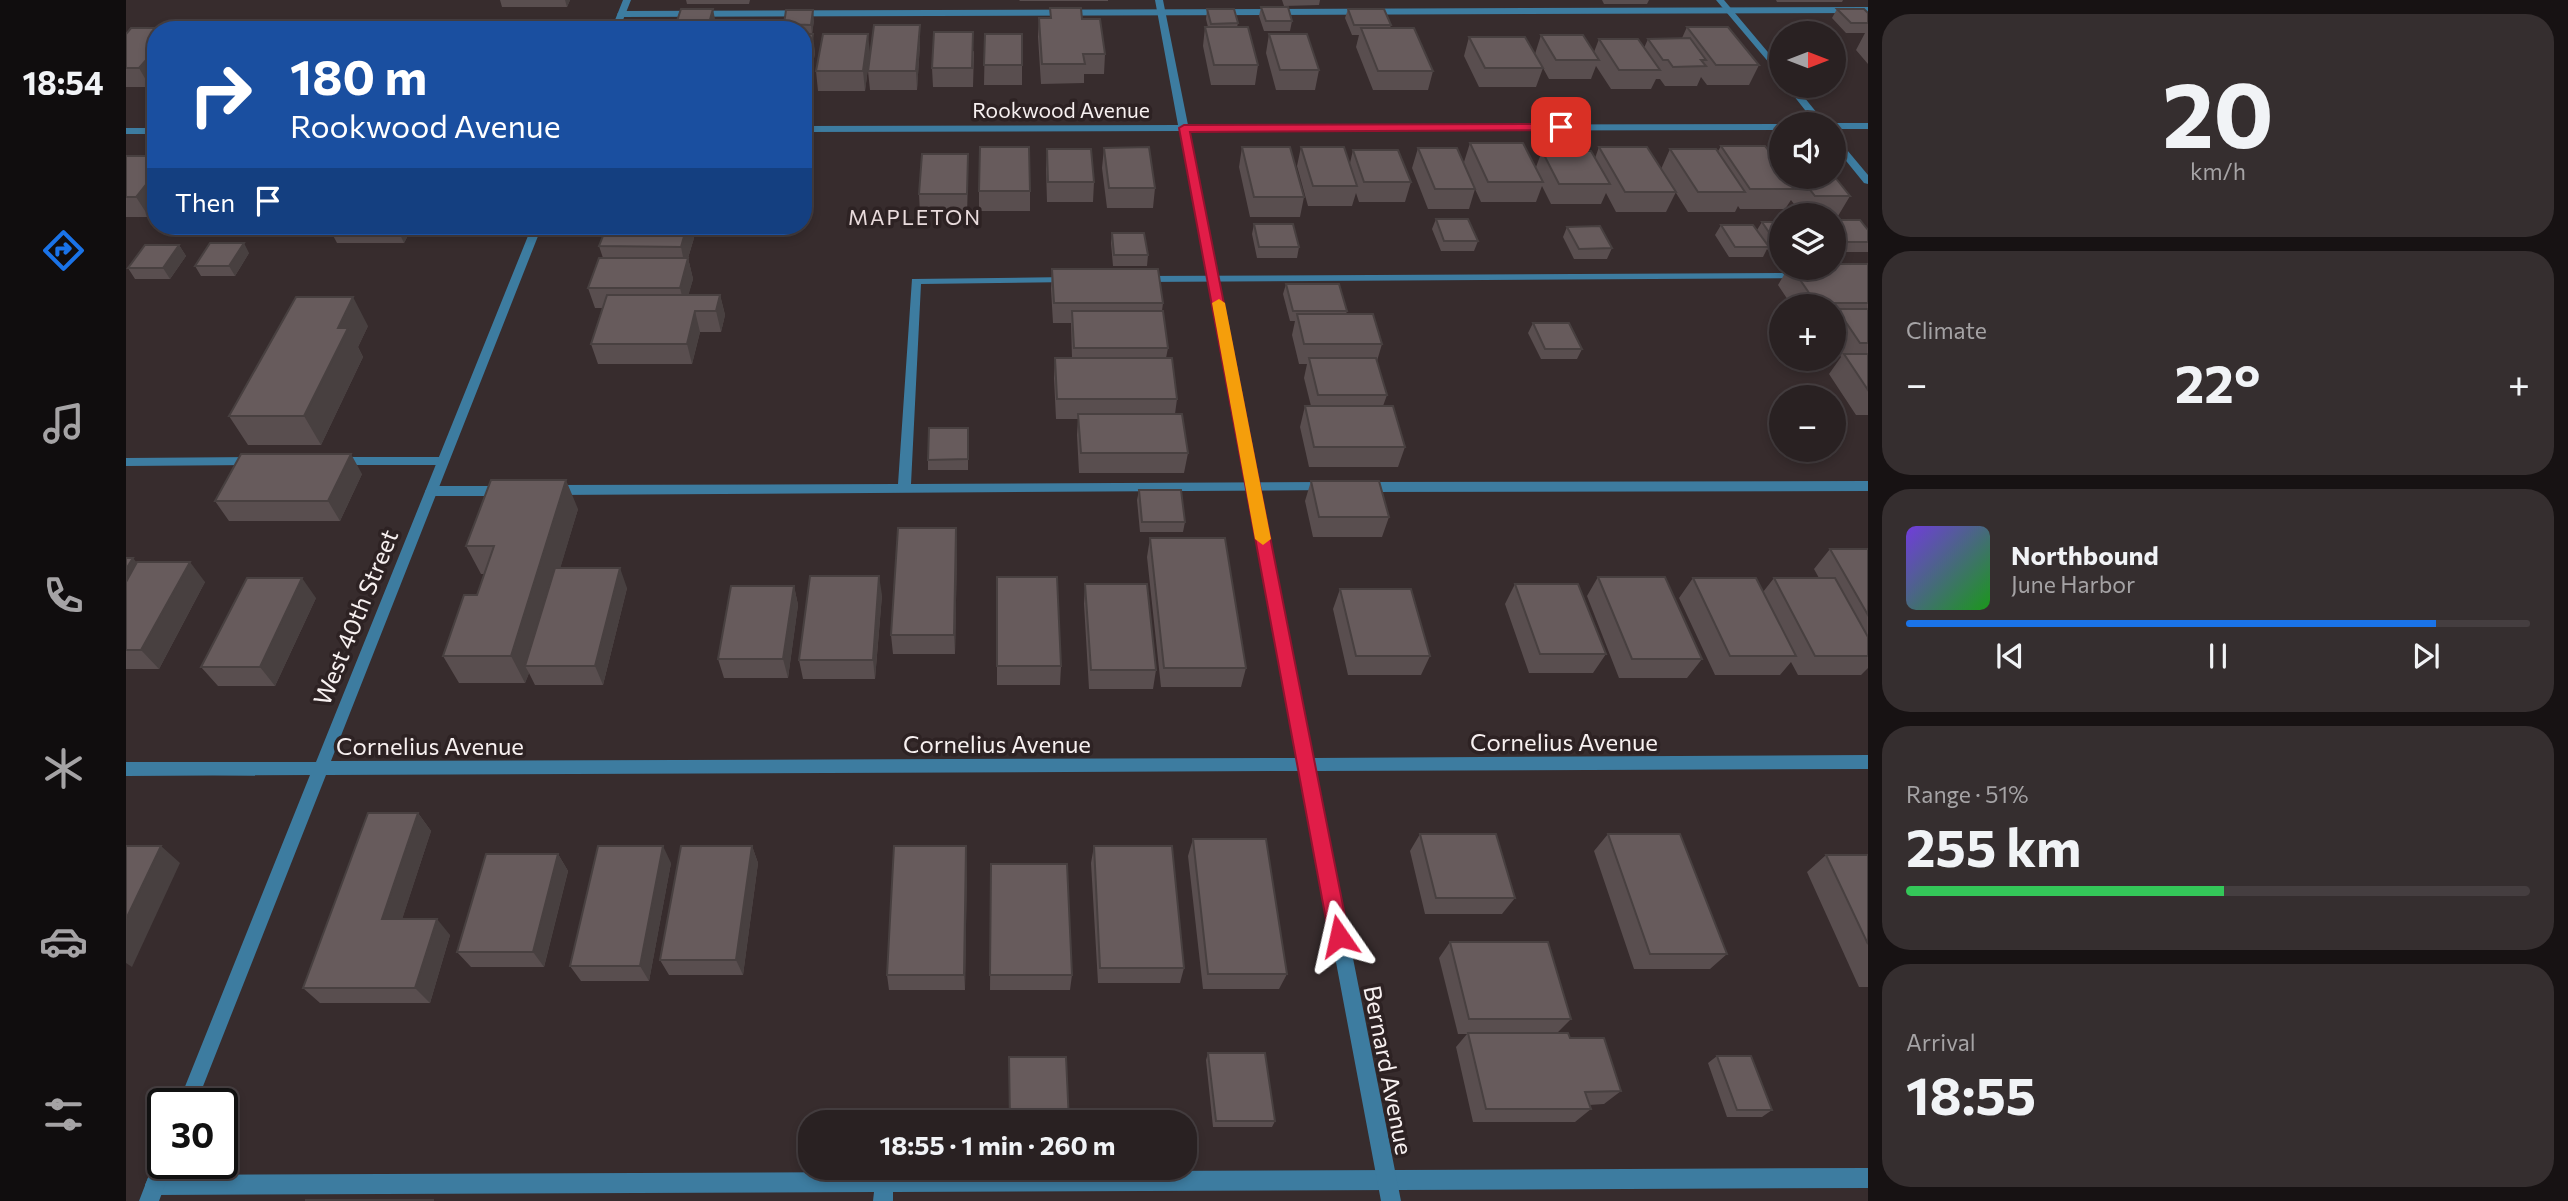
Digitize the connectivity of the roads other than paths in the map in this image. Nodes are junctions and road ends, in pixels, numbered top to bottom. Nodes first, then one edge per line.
1 (627, 0) edge
2 (943, 0) edge
3 (1429, 0) edge
4 (1720, 0) edge
5 (1161, 6) edge
6 (1728, 10) junction
7 (1868, 10) edge
8 (1435, 11) junction
9 (942, 13) junction
10 (621, 14) junction
11 (618, 21) edge
12 (1769, 59) edge
13 (1800, 98) edge
14 (1812, 112) edge
15 (1868, 126) edge
16 (1769, 127) edge
17 (1846, 127) edge
18 (1184, 128) junction
19 (812, 129) edge
20 (126, 131) edge
21 (147, 131) edge
22 (1846, 154) edge
23 (1868, 181) edge
24 (533, 235) edge
25 (1769, 276) edge
26 (1130, 279) edge
27 (1214, 279) junction
28 (1077, 280) edge
29 (274, 461) edge
30 (327, 461) edge
31 (443, 461) junction
32 (126, 462) edge
33 (1868, 486) edge
34 (1253, 487) junction
35 (904, 489) junction
36 (431, 491) junction
37 (1868, 762) edge
38 (1306, 764) junction
39 (321, 768) junction
40 (126, 769) edge
41 (193, 1088) edge
42 (1868, 1178) edge
43 (1387, 1180) junction
44 (883, 1192) edge
45 (152, 1193) edge
46 (1391, 1201) edge

1 - 10 street
2 - 9 street
3 - 8 street
4 - 6 street
5 - 8 street
5 - 9 street
5 - 18 street, Bernard Avenue
6 - 7 street
6 - 8 street
6 - 12 street
9 - 10 street
10 - 11 street
13 - 14 street
15 - 17 street
16 - 18 street, Rookwood Avenue
18 - 19 street, Rookwood Avenue
18 - 27 street, Bernard Avenue
20 - 21 street
22 - 23 street
24 - 31 street, West 40th Street
25 - 27 street
26 - 27 street
27 - 34 street, Bernard Avenue
28 - 35 street
29 - 32 street
30 - 31 street
31 - 36 street, West 40th Street
33 - 34 street
34 - 35 street
34 - 38 street, Bernard Avenue
35 - 36 street
36 - 39 street, West 40th Street
37 - 38 street, Cornelius Avenue
38 - 39 street, Cornelius Avenue
38 - 43 street, Bernard Avenue
39 - 40 street, Cornelius Avenue
39 - 41 street, West 40th Street
42 - 43 street
43 - 44 street
43 - 46 street, Bernard Avenue
44 - 45 street

